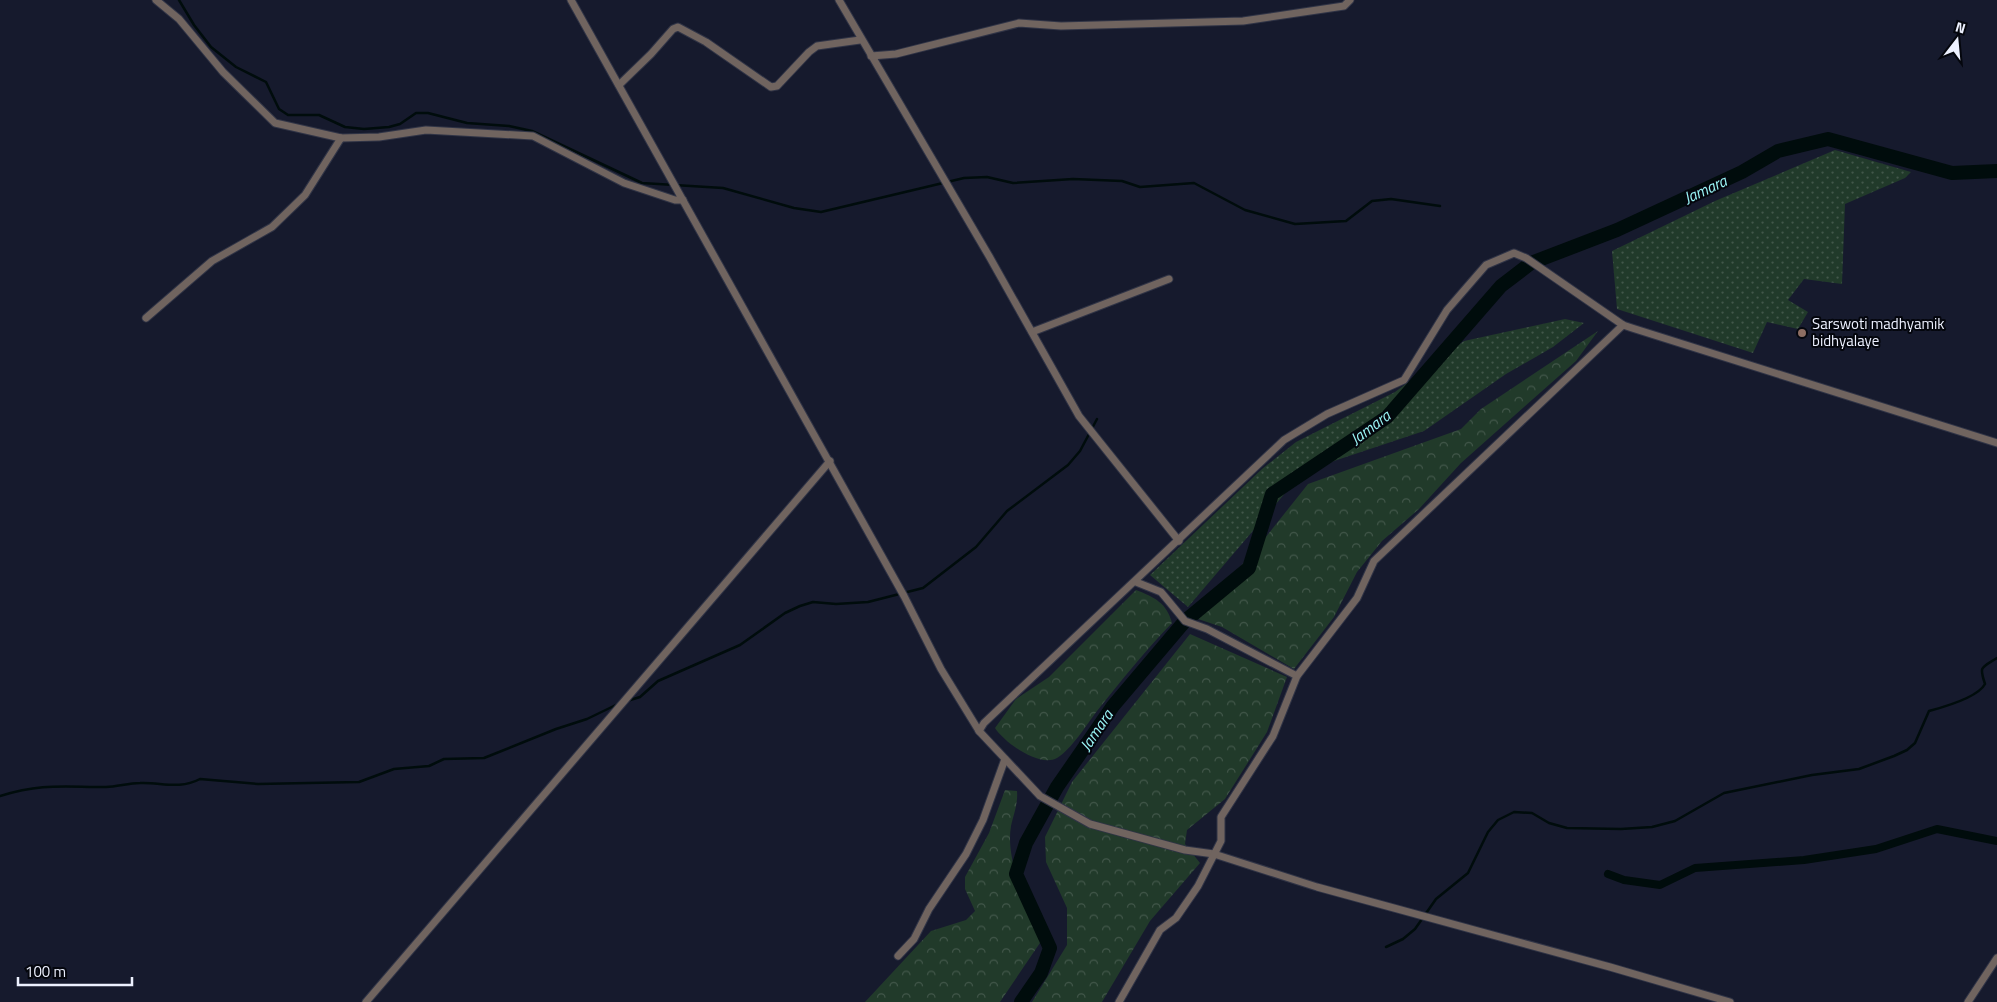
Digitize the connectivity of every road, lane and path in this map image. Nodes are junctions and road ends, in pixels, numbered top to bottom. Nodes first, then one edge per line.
1 (156, 0) edge
2 (571, 0) edge
3 (839, 0) edge
4 (1350, 0) edge
5 (860, 40) junction
6 (871, 56) junction
7 (619, 85) junction
8 (341, 138) junction
9 (683, 200) junction
10 (1169, 279) dead end
11 (146, 318) dead end
12 (1623, 325) junction
13 (1032, 332) junction
14 (1997, 443) edge
15 (830, 461) junction
16 (1179, 541) junction
17 (1136, 582) junction
18 (1298, 676) junction
19 (979, 731) junction
20 (1004, 759) junction
21 (1214, 854) junction
22 (898, 956) dead end
23 (1997, 958) edge
24 (366, 1002) edge
25 (1119, 1002) edge
26 (1730, 1002) edge
27 (1968, 1002) edge

1 - 8 street
2 - 7 street
3 - 5 street
4 - 6 street
5 - 6 street
5 - 7 street
6 - 13 street
7 - 9 street
8 - 9 street
8 - 11 street
9 - 15 street
10 - 13 street
12 - 14 street
12 - 16 street
12 - 18 street
13 - 16 street
15 - 19 street
15 - 24 street
16 - 17 street
17 - 18 street
17 - 19 street
18 - 21 street
19 - 20 street
20 - 21 street
20 - 22 street
21 - 25 street
21 - 26 street
23 - 27 street

